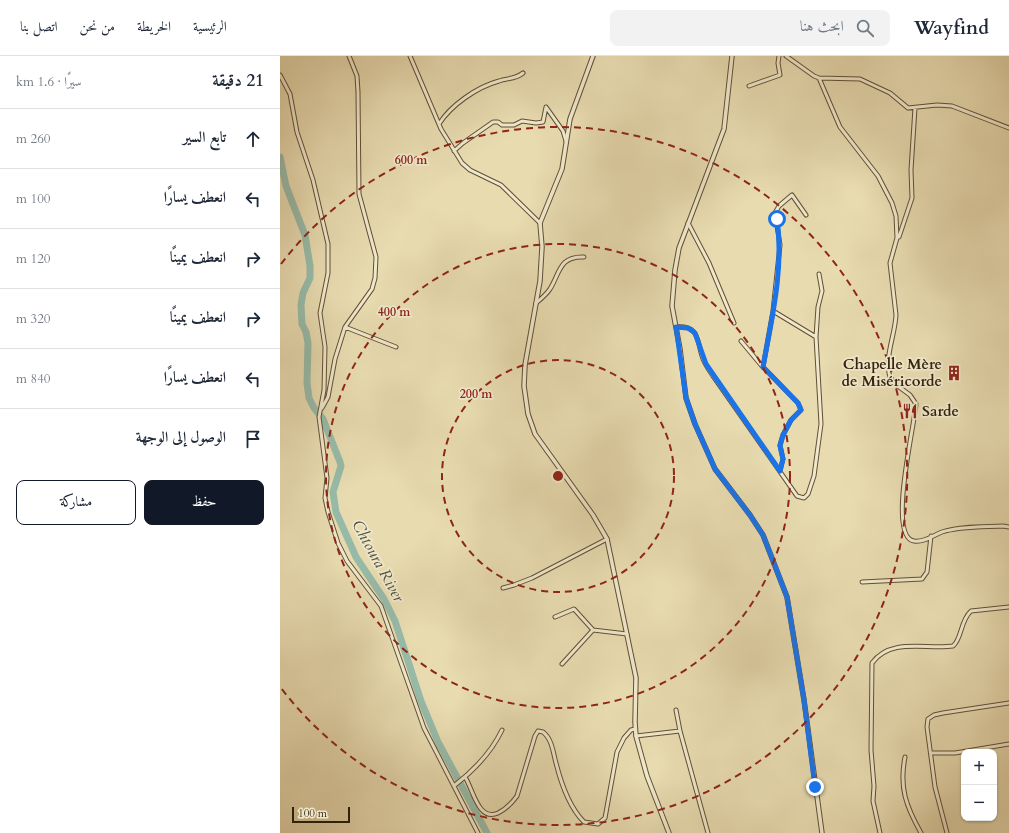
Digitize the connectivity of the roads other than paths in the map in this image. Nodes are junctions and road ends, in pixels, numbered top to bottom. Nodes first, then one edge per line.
1 (350, 56) edge
2 (410, 56) edge
3 (593, 56) edge
4 (732, 56) edge
5 (779, 56) edge
6 (786, 56) edge
7 (523, 73) dead end
8 (280, 75) edge
9 (819, 78) junction
10 (749, 86) dead end
11 (915, 108) junction
12 (439, 124) junction
13 (1009, 128) edge
14 (566, 141) junction
15 (454, 151) junction
16 (806, 215) dead end
17 (540, 223) junction
18 (688, 223) junction
19 (897, 238) junction
20 (584, 257) dead end
21 (819, 274) dead end
22 (536, 303) junction
23 (773, 311) junction
24 (734, 323) dead end
25 (345, 327) junction
26 (676, 327) junction
27 (816, 337) junction
28 (741, 341) dead end
29 (396, 347) dead end
30 (763, 367) junction
31 (320, 411) junction
32 (780, 471) junction
33 (1009, 527) edge
34 (931, 536) junction
35 (607, 539) junction
36 (862, 582) dead end
37 (503, 588) dead end
38 (1009, 606) edge
39 (555, 617) dead end
40 (593, 630) junction
41 (627, 634) junction
42 (562, 664) dead end
43 (1009, 703) edge
44 (676, 710) dead end
45 (635, 729) junction
46 (502, 730) dead end
47 (680, 731) junction
48 (636, 736) junction
49 (1009, 744) edge
50 (931, 753) junction
51 (905, 757) dead end
52 (466, 777) junction
53 (456, 784) junction
54 (478, 833) edge
55 (669, 833) edge
56 (708, 833) edge
57 (822, 833) edge
58 (880, 833) edge
59 (921, 833) edge
60 (946, 833) edge

1 - 25 street
2 - 12 street
3 - 14 street
4 - 18 street
5 - 10 street
6 - 9 street
7 - 12 street
8 - 31 street
9 - 11 street
9 - 19 street
11 - 13 street
11 - 19 street
12 - 15 street
14 - 15 street
14 - 17 street
15 - 17 street
16 - 23 street
17 - 22 street
18 - 24 street
18 - 26 street
19 - 34 street
20 - 22 street
21 - 27 street
22 - 35 street
23 - 27 street
23 - 30 street
25 - 29 street
25 - 31 street
26 - 32 street
26 - 57 street
27 - 32 street
28 - 30 street
30 - 32 street
31 - 53 street
33 - 34 street
34 - 36 street
35 - 37 street
35 - 41 street
38 - 58 street
39 - 40 street
40 - 41 street
40 - 42 street
41 - 45 street
43 - 50 street
44 - 47 street
45 - 48 street
45 - 52 street
46 - 52 street
47 - 48 street
47 - 56 street
48 - 55 street
49 - 50 street
50 - 60 street
51 - 59 street
52 - 53 street
53 - 54 street

